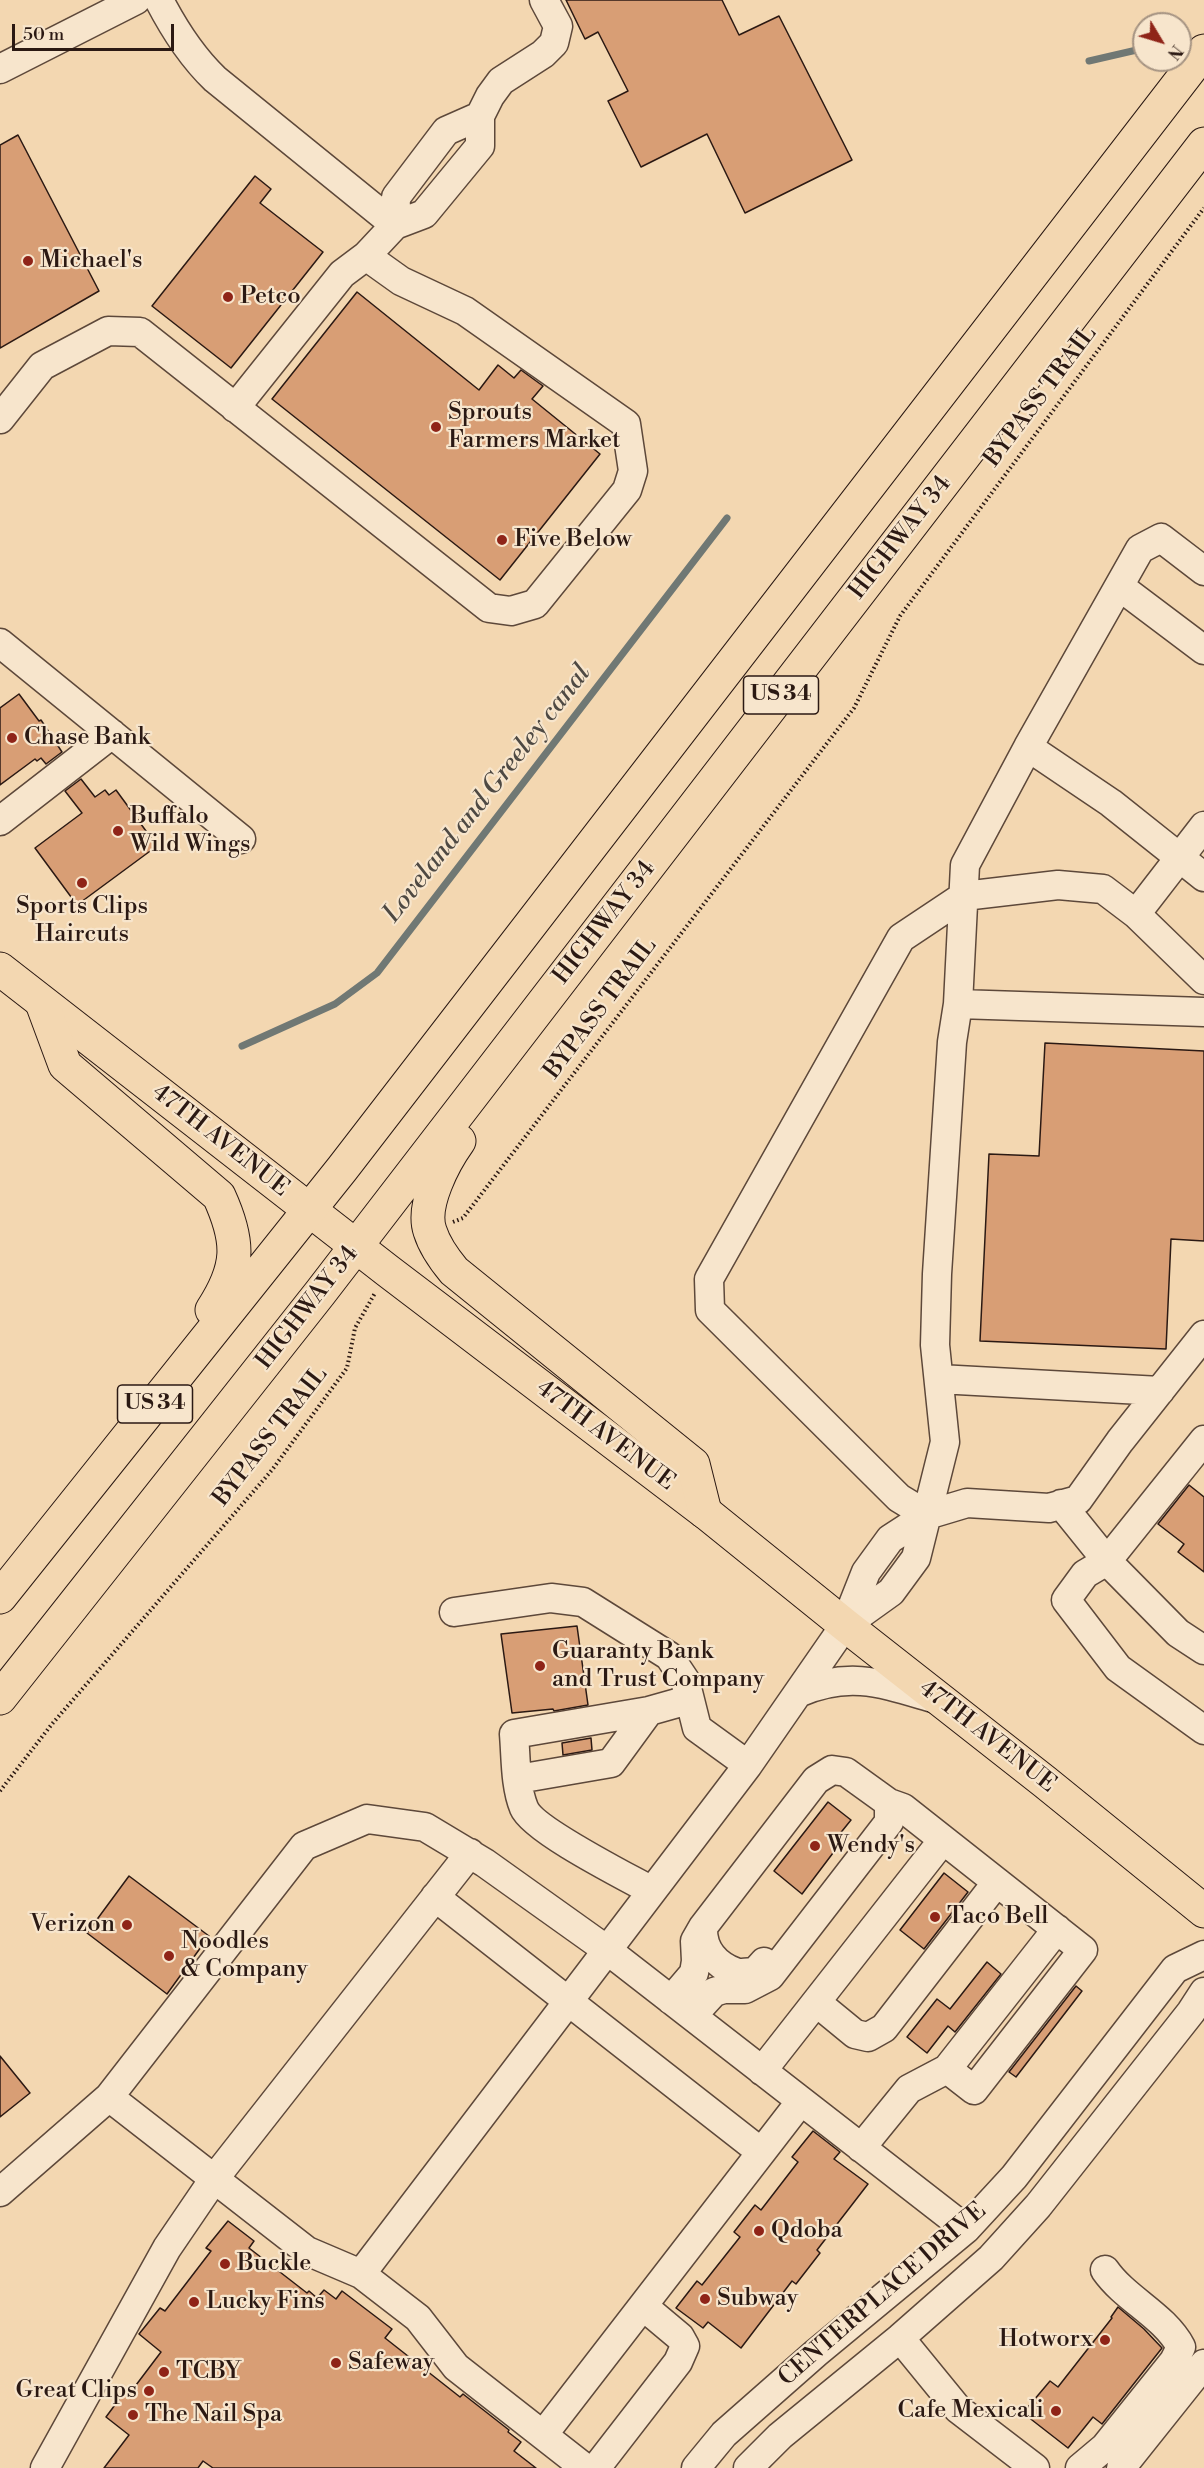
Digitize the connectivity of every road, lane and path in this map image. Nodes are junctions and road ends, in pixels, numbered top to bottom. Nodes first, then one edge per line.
1 (136, 0) edge
2 (159, 0) edge
3 (544, 0) edge
4 (1204, 51) edge
5 (0, 69) edge
6 (1204, 144) edge
7 (1204, 208) edge
8 (395, 225) junction
9 (366, 256) junction
10 (235, 408) junction
11 (0, 419) edge
12 (1204, 571) edge
13 (1119, 586) junction
14 (0, 643) edge
15 (1204, 650) edge
16 (112, 734) junction
17 (1028, 747) junction
18 (0, 821) edge
19 (1204, 826) edge
20 (241, 839) dead end
21 (1179, 858) junction
22 (1204, 877) edge
23 (964, 896) junction
24 (626, 897) junction
25 (1136, 914) junction
26 (0, 969) edge
27 (1204, 980) edge
28 (42, 1003) junction
29 (958, 1004) junction
30 (1204, 1012) edge
31 (310, 1210) junction
32 (429, 1229) junction
33 (356, 1246) junction
34 (388, 1271) junction
35 (1204, 1335) edge
36 (1194, 1367) edge
37 (939, 1379) junction
38 (1160, 1391) junction
39 (1204, 1440) edge
40 (102, 1470) junction
41 (1061, 1504) junction
42 (705, 1512) junction
43 (927, 1515) junction
44 (1107, 1561) junction
45 (0, 1597) edge
46 (454, 1612) dead end
47 (845, 1625) junction
48 (1204, 1650) edge
49 (798, 1693) junction
50 (0, 1698) edge
51 (688, 1700) junction
52 (943, 1701) junction
53 (649, 1711) junction
54 (1204, 1730) edge
55 (748, 1765) junction
56 (518, 1779) junction
57 (0, 1791) edge
58 (889, 1813) junction
59 (943, 1840) junction
60 (470, 1853) junction
61 (997, 1882) junction
62 (652, 1891) junction
63 (435, 1897) junction
64 (1204, 1911) edge
65 (703, 1927) junction
66 (607, 1950) junction
67 (1204, 1955) edge
68 (1204, 1992) edge
69 (568, 2001) junction
70 (816, 2002) junction
71 (682, 2008) junction
72 (762, 2071) junction
73 (109, 2097) junction
74 (801, 2101) junction
75 (861, 2148) junction
76 (761, 2152) junction
77 (214, 2179) junction
78 (0, 2192) edge
79 (966, 2229) junction
80 (1105, 2270) dead end
81 (361, 2274) junction
82 (642, 2306) junction
83 (900, 2338) junction
84 (1204, 2364) edge
85 (543, 2435) junction
86 (45, 2468) edge
87 (585, 2468) edge
88 (596, 2468) edge
89 (696, 2468) edge
90 (748, 2468) edge
91 (1035, 2468) edge
92 (1080, 2468) edge
93 (1121, 2468) edge

1 - 5 street
2 - 8 street
3 - 8 street
4 - 31 main road, US 34
6 - 24 main road, HIGHWAY 34 / US 34
7 - 32 path, BYPASS TRAIL
8 - 9 street
9 - 10 street
9 - 10 street
10 - 11 street
12 - 13 street
13 - 15 street
13 - 17 street
14 - 16 street
16 - 18 street
16 - 20 street
17 - 21 street
17 - 23 street
19 - 21 street
21 - 22 street
21 - 25 street
23 - 25 street
23 - 29 street
23 - 43 street
24 - 32 main road
24 - 33 main road, HIGHWAY 34 / US 34
25 - 27 street
26 - 28 main road, 47TH AVENUE
28 - 31 main road, 47TH AVENUE
28 - 40 main road
29 - 30 street
29 - 37 street
31 - 33 main road, 47TH AVENUE
31 - 40 main road, US 34
32 - 42 main road
33 - 34 main road, 47TH AVENUE
33 - 50 main road, HIGHWAY 34 / US 34
34 - 42 main road, 47TH AVENUE
34 - 57 path, BYPASS TRAIL
35 - 36 street
36 - 38 street
37 - 38 street
37 - 43 street
38 - 41 street
39 - 44 street
40 - 45 main road, US 34
41 - 43 street
41 - 44 street
42 - 47 main road, 47TH AVENUE
43 - 47 street
44 - 48 street
44 - 54 street
46 - 51 street
47 - 49 street
47 - 52 main road, 47TH AVENUE
49 - 52 street
49 - 55 street
51 - 53 street
51 - 55 street
52 - 64 main road, 47TH AVENUE
53 - 56 street
53 - 56 street
55 - 62 street
56 - 62 street
58 - 59 street
58 - 65 street
58 - 65 street
58 - 71 street
59 - 61 street
59 - 70 street
60 - 63 street
60 - 66 street
60 - 73 street
61 - 70 street
61 - 75 street
62 - 66 street
63 - 69 street
63 - 77 street
65 - 71 street
66 - 69 street
66 - 71 street
67 - 79 street, CENTERPLACE DRIVE
68 - 83 street, CENTERPLACE DRIVE
69 - 76 street
69 - 81 street
70 - 72 street
71 - 72 street
72 - 74 street
73 - 77 street
73 - 78 street
74 - 75 street
74 - 76 street
75 - 79 street
76 - 82 street
77 - 81 street
77 - 86 street
79 - 89 street, CENTERPLACE DRIVE
80 - 92 street
81 - 85 street
82 - 85 street
82 - 88 street
83 - 90 street, CENTERPLACE DRIVE
83 - 91 street
84 - 93 street
85 - 87 street

